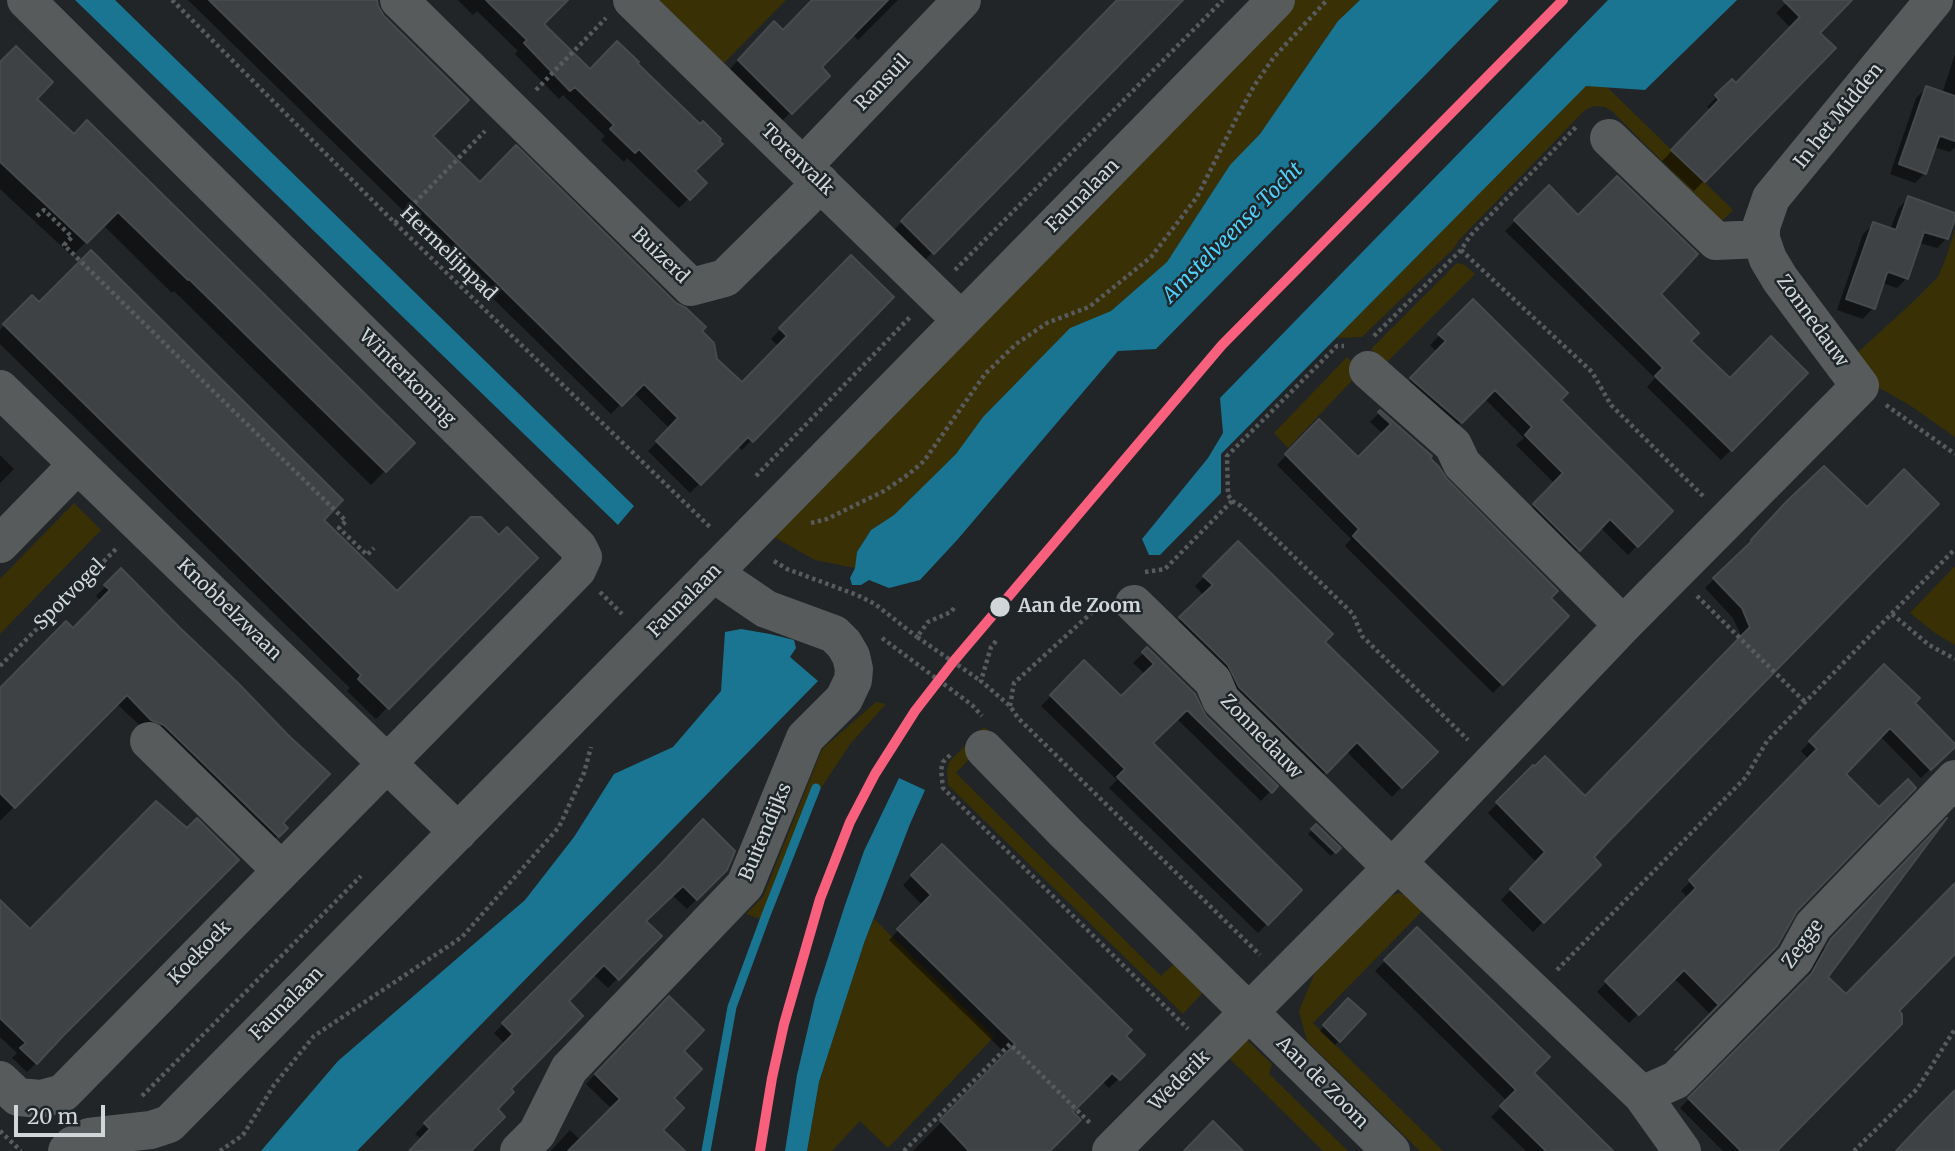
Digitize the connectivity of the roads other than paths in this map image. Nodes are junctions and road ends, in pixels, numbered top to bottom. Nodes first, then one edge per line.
1 (10, 0) edge
2 (26, 0) edge
3 (399, 0) edge
4 (962, 0) edge
5 (1276, 0) edge
6 (1934, 0) edge
7 (624, 5) edge
8 (0, 10) edge
9 (1594, 131) road end
10 (812, 175) junction
11 (1761, 239) junction
12 (961, 320) junction
13 (1358, 351) road end
14 (0, 389) edge
15 (78, 464) junction
16 (0, 544) edge
17 (722, 580) junction
18 (1121, 601) road end
19 (1623, 625) junction
20 (149, 741) dead end
21 (968, 751) road end
22 (386, 762) junction
23 (1955, 779) edge
24 (458, 832) junction
25 (1394, 865) junction
26 (281, 870) junction
27 (1249, 1011) junction
28 (0, 1080) edge
29 (1642, 1095) junction
30 (1113, 1149) edge
31 (66, 1151) edge
32 (519, 1151) edge
33 (1391, 1151) edge
34 (1682, 1151) edge

1 - 8 street
2 - 22 street, Winterkoning
3 - 10 street, Buizerd
4 - 10 street, Ransuil
5 - 12 street, Faunalaan
6 - 11 street, In het Midden
7 - 10 street, Torenvalk
9 - 11 street
10 - 12 street, Torenvalk
11 - 19 street, Zonnedauw
12 - 17 street, Faunalaan
13 - 19 street
14 - 15 street, Knobbelzwaan
15 - 16 street
15 - 22 street, Knobbelzwaan
17 - 24 street, Faunalaan
17 - 32 street, Buitendijks
18 - 25 street, Zonnedauw
19 - 25 street, Zonnedauw
20 - 26 street
21 - 27 street, Aan de Zoom
22 - 24 street, Knobbelzwaan
22 - 26 street, Koekoek
23 - 29 street, Zegge
24 - 31 street, Faunalaan
25 - 27 street, Zonnedauw
25 - 29 street
26 - 28 street, Koekoek
27 - 30 street, Wederik
27 - 33 street, Aan de Zoom
29 - 34 street

